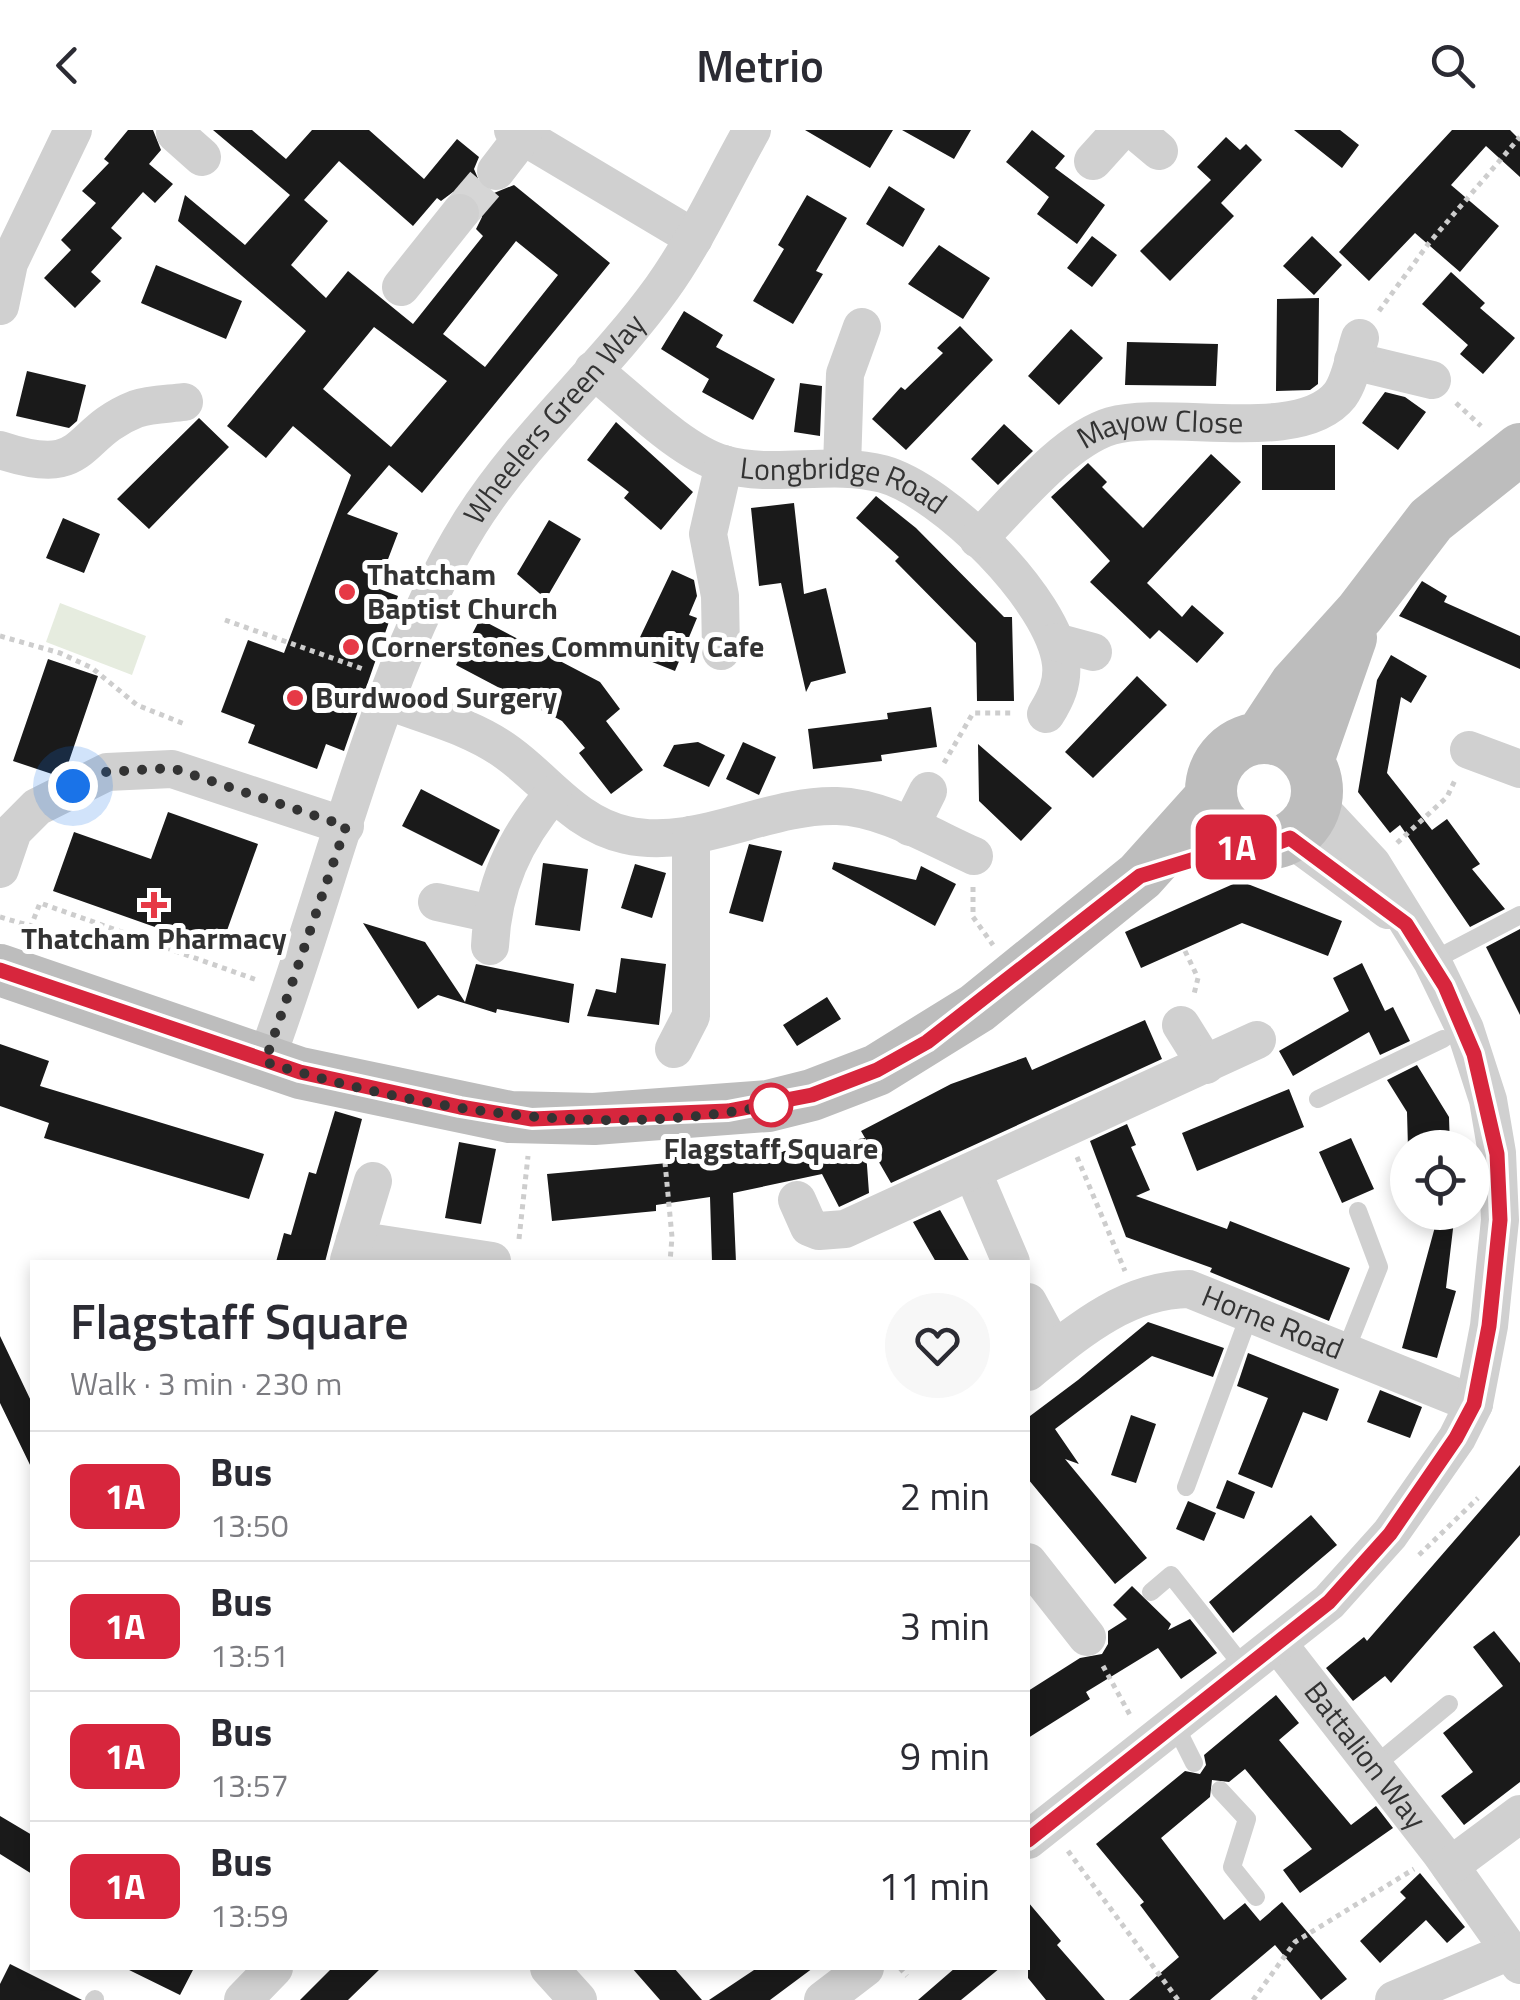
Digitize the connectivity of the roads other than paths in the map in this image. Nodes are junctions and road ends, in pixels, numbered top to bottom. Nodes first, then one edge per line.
1 (74, 130) edge
2 (752, 130) edge
3 (1122, 130) edge
4 (518, 133) edge
5 (1094, 161) dead end
6 (496, 171) tunnel mouth
7 (460, 213) tunnel mouth
8 (694, 238) junction
9 (4, 262) edge
10 (401, 287) dead end
11 (0, 306) edge
12 (862, 327) dead end
13 (593, 370) junction
14 (1432, 380) road end
15 (184, 402) dead end
16 (1505, 442) edge
17 (0, 450) edge
18 (724, 464) junction
19 (842, 467) junction
20 (978, 539) junction
21 (1360, 613) junction
22 (1056, 642) junction
23 (721, 652) dead end
24 (1093, 652) dead end
25 (392, 690) junction
26 (1046, 714) road end
27 (1260, 738) junction
28 (1470, 750) road end
29 (1516, 755) edge
30 (928, 792) road end
31 (553, 794) junction
32 (1211, 796) junction
33 (1291, 811) junction
34 (346, 826) junction
35 (910, 827) junction
36 (690, 835) junction
37 (974, 856) road end
38 (0, 869) edge
39 (1140, 876) junction
40 (437, 902) dead end
41 (1520, 915) edge
42 (1432, 961) junction
43 (0, 970) edge
44 (1182, 1025) road end
45 (694, 1030) dead end
46 (1443, 1039) dead end
47 (1257, 1040) dead end
48 (265, 1062) junction
49 (1206, 1065) junction
50 (1504, 1098) edge
51 (1318, 1099) dead end
52 (973, 1173) junction
53 (373, 1180) dead end
54 (797, 1200) dead end
55 (1358, 1211) dead end
56 (351, 1251) edge
57 (505, 1253) edge
58 (1010, 1260) edge
59 (1030, 1311) edge
60 (1250, 1313) junction
61 (1344, 1355) junction
62 (1041, 1361) edge
63 (1474, 1404) junction
64 (1186, 1486) dead end
65 (1030, 1569) edge
66 (1151, 1592) dead end
67 (1087, 1637) road end
68 (1279, 1645) junction
69 (1246, 1670) junction
70 (1449, 1704) dead end
71 (1174, 1722) junction
72 (1194, 1763) dead end
73 (1373, 1766) junction
74 (1220, 1790) dead end
75 (1520, 1814) edge
76 (1030, 1838) edge
77 (1445, 1859) junction
78 (1256, 1897) dead end
79 (1516, 1958) edge
80 (862, 1970) edge
81 (824, 2000) edge
82 (1394, 2000) edge

1 - 9 street
2 - 8 street, Wheelers Green Way
3 - 5 street
4 - 6 street
4 - 8 street
7 - 10 street
8 - 13 street, Wheelers Green Way
9 - 11 street
12 - 19 street
13 - 18 street, Longbridge Road
13 - 25 street, Wheelers Green Way
14 - 20 street, Mayow Close
15 - 17 street
16 - 21 street
18 - 19 street, Longbridge Road
18 - 23 street
19 - 20 street, Longbridge Road
20 - 22 street, Longbridge Road
21 - 27 street
21 - 33 street
22 - 24 street
22 - 26 street
25 - 31 street
25 - 34 street, Wheelers Green Way
27 - 32 street
27 - 33 street
28 - 29 street
30 - 35 street
31 - 36 street
31 - 40 street
32 - 33 street
32 - 39 street
33 - 39 street
33 - 42 street
34 - 38 street
34 - 48 street, Wheelers Green Way
35 - 36 street
35 - 37 street
36 - 45 street
39 - 48 street
41 - 42 lane
42 - 50 street
43 - 48 street
44 - 49 street
46 - 51 lane
47 - 49 street
49 - 52 street
50 - 63 street
52 - 54 street
52 - 58 street
53 - 56 street
55 - 61 lane
56 - 57 street
59 - 62 street
60 - 61 street, Horne Road
60 - 62 street, Horne Road
60 - 64 lane
61 - 63 street, Horne Road
63 - 68 street
65 - 67 street
66 - 69 lane
68 - 69 street
68 - 73 street, Battalion Way
69 - 71 street
70 - 73 lane
71 - 72 lane
71 - 76 street
73 - 77 street, Battalion Way
74 - 78 lane
75 - 77 street
77 - 79 street, Battalion Way
79 - 82 street
80 - 81 street

